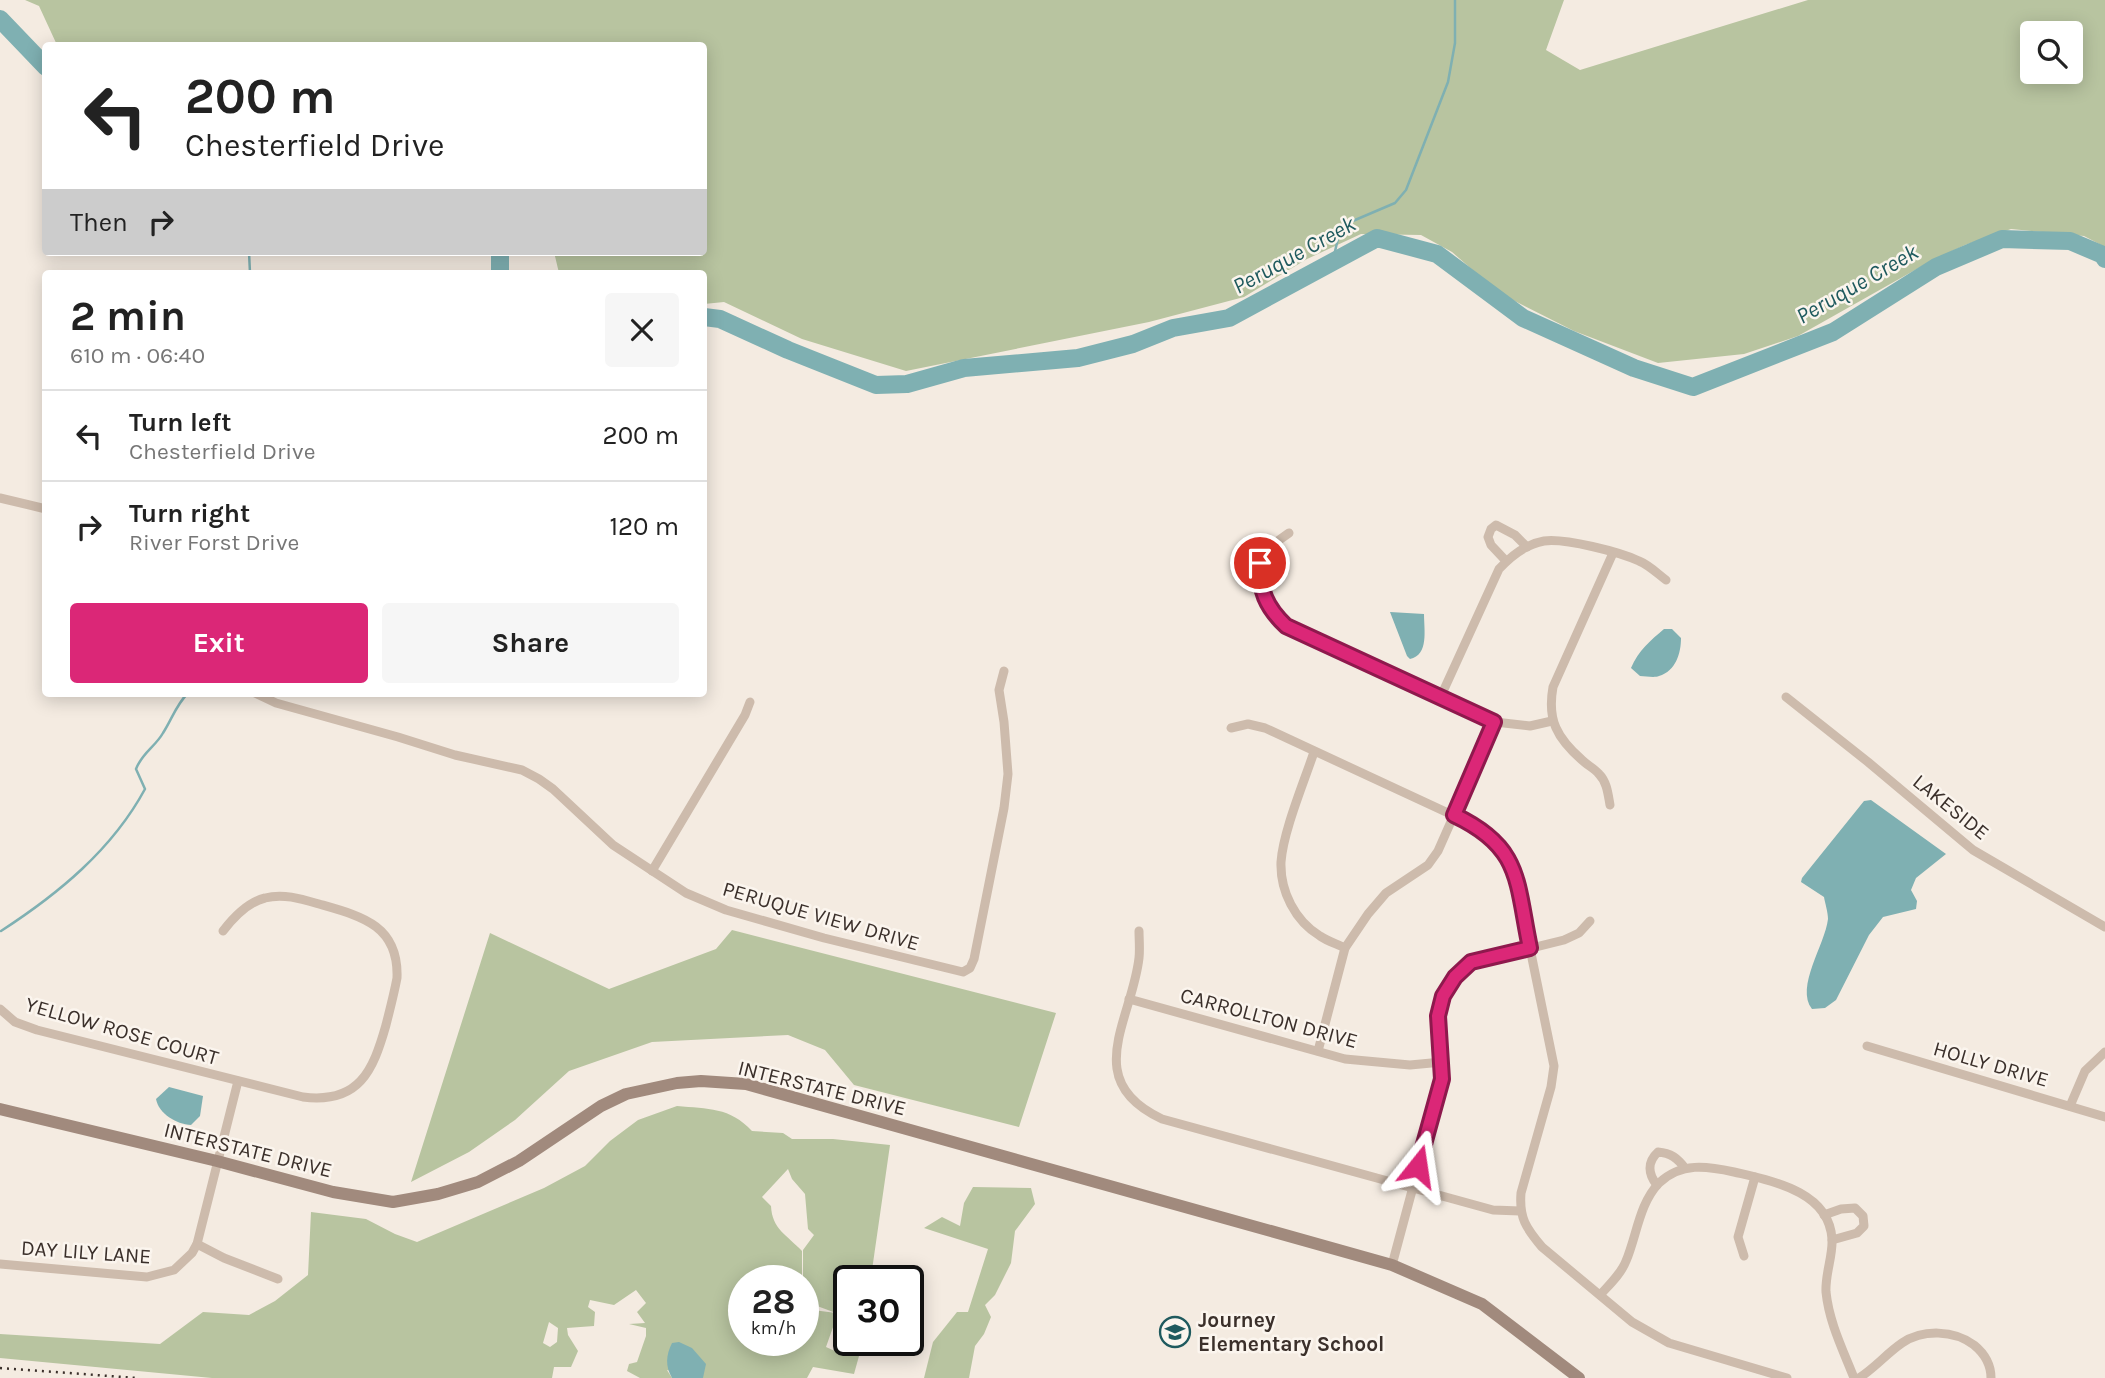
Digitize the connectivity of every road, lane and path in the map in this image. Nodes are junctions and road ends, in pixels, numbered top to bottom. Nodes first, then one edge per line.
1 (0, 498) edge
2 (42, 508) edge
3 (1289, 533) dead end
4 (1527, 547) junction
5 (1613, 553) junction
6 (1506, 561) junction
7 (1666, 580) dead end
8 (1003, 671) dead end
9 (1441, 696) junction
10 (263, 697) edge
11 (1786, 697) dead end
12 (750, 702) dead end
13 (1552, 721) junction
14 (1494, 722) junction
15 (1231, 728) dead end
16 (1314, 751) junction
17 (1610, 805) dead end
18 (1454, 815) junction
19 (652, 871) junction
20 (1590, 921) dead end
21 (2105, 927) edge
22 (223, 931) dead end
23 (1139, 931) dead end
24 (1345, 948) junction
25 (1530, 948) junction
26 (1129, 999) junction
27 (0, 1009) edge
28 (1867, 1046) dead end
29 (1318, 1051) junction
30 (2105, 1052) edge
31 (1442, 1062) junction
32 (238, 1082) junction
33 (2070, 1106) junction
34 (0, 1109) edge
35 (2105, 1117) edge
36 (217, 1161) junction
37 (1685, 1168) junction
38 (1755, 1177) junction
39 (1657, 1185) junction
40 (1412, 1188) junction
41 (1520, 1211) junction
42 (1824, 1215) junction
43 (1832, 1240) junction
44 (197, 1244) junction
45 (1744, 1256) dead end
46 (0, 1264) edge
47 (1392, 1265) junction
48 (278, 1279) dead end
49 (1600, 1295) junction
50 (1579, 1378) edge
51 (1787, 1378) edge
52 (1856, 1378) edge
53 (1992, 1378) edge

1 - 2 street
3 - 9 street
4 - 5 street
4 - 6 street
4 - 6 street
5 - 7 street
5 - 13 street
6 - 9 street
8 - 19 street, PERUQUE VIEW DRIVE
9 - 14 street
10 - 19 street, PERUQUE VIEW DRIVE
11 - 21 street, LAKESIDE
12 - 19 street
13 - 14 street
13 - 17 street
14 - 18 street
15 - 16 street
16 - 18 street
16 - 24 street
18 - 24 street
18 - 25 street
20 - 25 street
22 - 32 street, YELLOW ROSE COURT
23 - 26 street
24 - 29 street
25 - 31 street
25 - 41 street
26 - 29 street, CARROLLTON DRIVE
26 - 40 street
27 - 32 street, YELLOW ROSE COURT
28 - 33 street, HOLLY DRIVE
29 - 31 street, CARROLLTON DRIVE
30 - 33 street
31 - 40 street
32 - 36 street
33 - 35 street, HOLLY DRIVE
34 - 36 main road, INTERSTATE DRIVE
36 - 44 street
36 - 47 main road, INTERSTATE DRIVE
37 - 38 street
37 - 39 street
37 - 39 street
38 - 42 street
38 - 45 street
39 - 49 street
40 - 41 street
40 - 47 street
41 - 49 street
42 - 43 street
42 - 43 street
43 - 52 street
44 - 46 street, DAY LILY LANE
44 - 48 street
47 - 50 main road, INTERSTATE DRIVE
49 - 51 street
52 - 53 street

